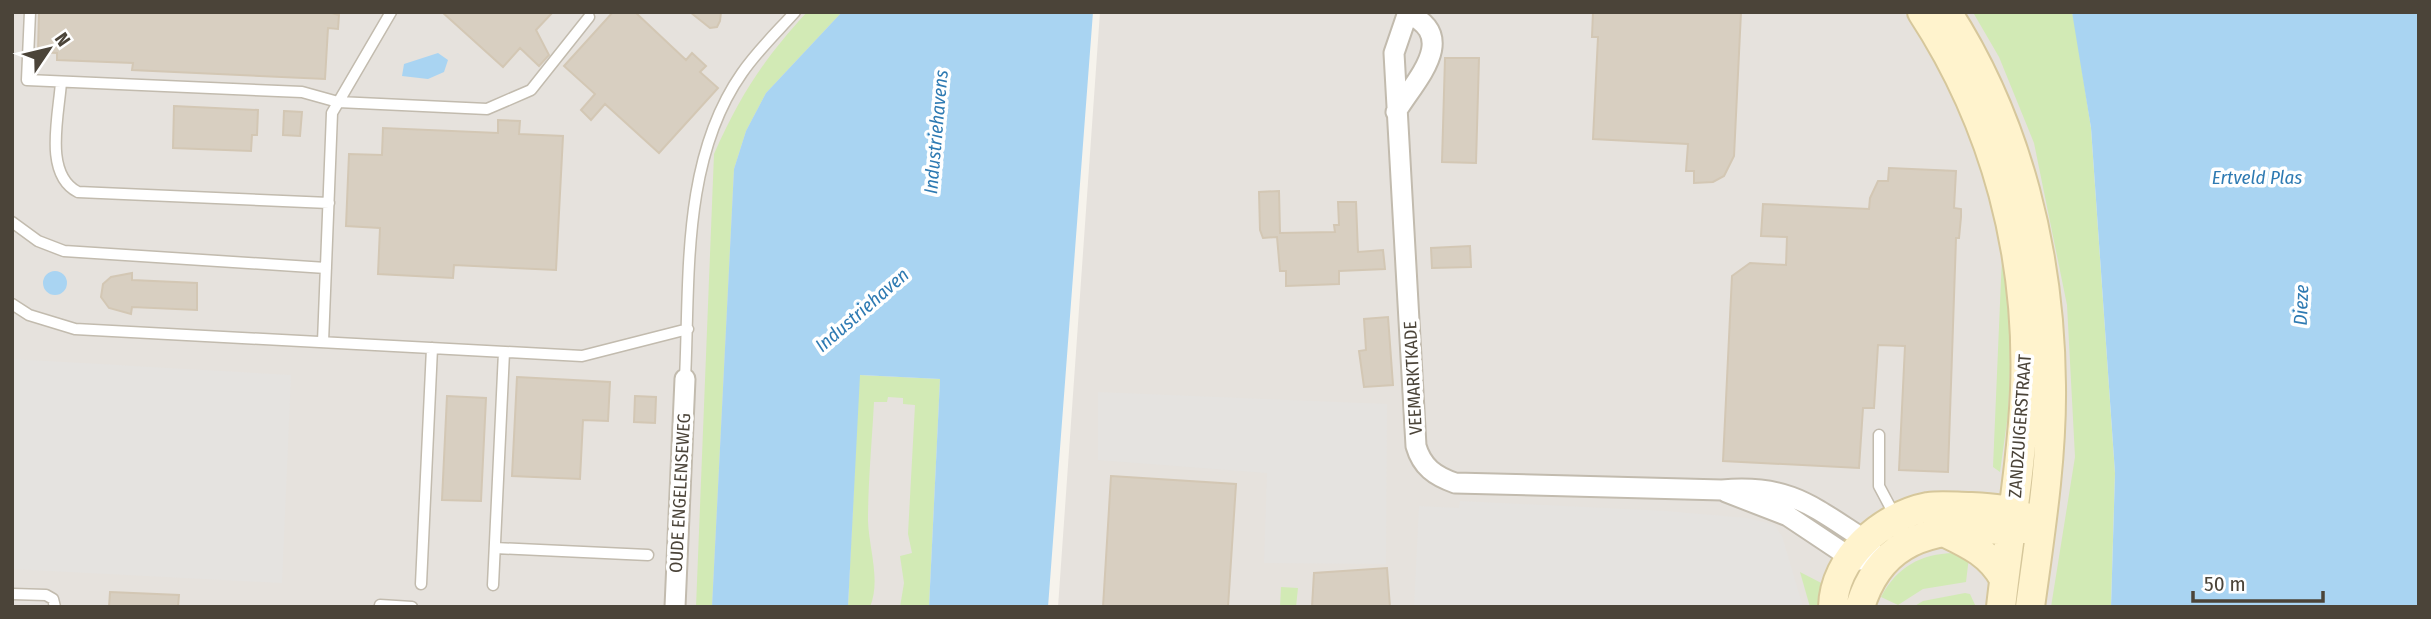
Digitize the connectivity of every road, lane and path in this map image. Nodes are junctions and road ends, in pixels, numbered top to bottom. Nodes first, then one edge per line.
1 (30, 12) edge
2 (391, 12) edge
3 (795, 12) edge
4 (1922, 12) edge
5 (1947, 12) edge
6 (1408, 13) edge
7 (589, 17) dead end
8 (61, 82) junction
9 (338, 102) junction
10 (1395, 113) junction
11 (329, 203) junction
12 (12, 222) edge
13 (326, 268) junction
14 (12, 303) edge
15 (688, 329) junction
16 (323, 342) junction
17 (432, 348) junction
18 (504, 352) junction
19 (685, 379) joint
20 (1879, 435) dead end
21 (2012, 521) junction
22 (2040, 526) junction
23 (1903, 530) junction
24 (1944, 532) junction
25 (495, 548) junction
26 (1858, 549) junction
27 (649, 555) dead end
28 (1881, 565) junction
29 (421, 584) dead end
30 (493, 585) dead end
31 (2003, 593) edge
32 (12, 594) edge
33 (380, 605) dead end
34 (55, 607) edge
35 (412, 607) edge
36 (675, 607) edge
37 (1833, 607) edge
38 (1860, 607) edge
39 (2031, 607) edge

1 - 8 lane
2 - 9 lane
3 - 15 lane
4 - 21 main road, ZANDZUIGERSTRAAT
5 - 22 main road, ZANDZUIGERSTRAAT
6 - 10 street, VEEMARKTKADE
6 - 10 street, VEEMARKTKADE
7 - 9 lane
8 - 9 lane
8 - 11 lane
9 - 11 lane
10 - 26 street, VEEMARKTKADE
11 - 13 lane
12 - 13 lane
13 - 16 lane
14 - 16 lane
15 - 18 lane
15 - 19 lane
16 - 17 lane
17 - 18 lane
17 - 29 lane
18 - 25 lane
19 - 36 street, OUDE ENGELENSEWEG
20 - 23 lane
21 - 22 main road
21 - 23 main road
21 - 24 main road
21 - 31 main road, ZANDZUIGERSTRAAT
22 - 39 main road, ZANDZUIGERSTRAAT
23 - 24 main road
23 - 26 main road
23 - 28 main road
24 - 31 main road
25 - 27 lane
25 - 30 lane
26 - 28 street, VEEMARKTKADE
26 - 37 main road
28 - 38 main road
32 - 34 lane
33 - 35 lane

